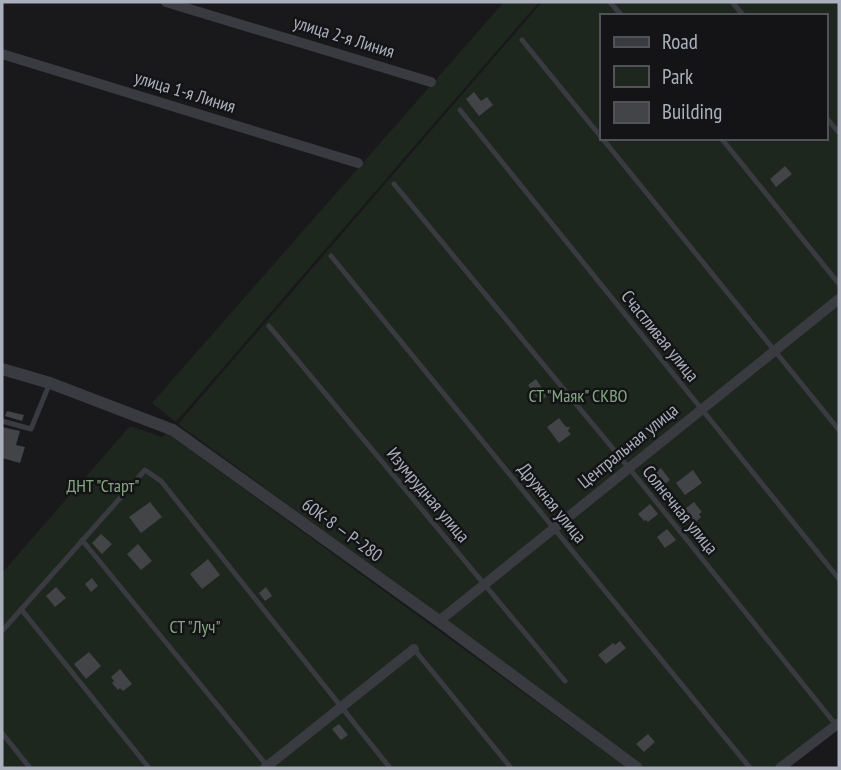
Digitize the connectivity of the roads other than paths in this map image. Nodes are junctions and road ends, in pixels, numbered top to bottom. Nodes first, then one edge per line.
1 (166, 2) edge
2 (522, 40) dead end
3 (2, 54) edge
4 (431, 82) dead end
5 (460, 110) dead end
6 (827, 118) edge
7 (839, 133) edge
8 (600, 136) edge
9 (604, 140) edge
10 (723, 140) edge
11 (358, 163) dead end
12 (394, 184) dead end
13 (331, 256) dead end
14 (839, 284) edge
15 (839, 299) edge
16 (269, 326) dead end
17 (775, 351) junction
18 (2, 369) edge
19 (50, 383) junction
20 (702, 410) junction
21 (2, 421) edge
22 (839, 430) edge
23 (629, 468) junction
24 (555, 528) junction
25 (82, 540) junction
26 (839, 579) edge
27 (485, 584) junction
28 (21, 609) junction
29 (439, 621) junction
30 (2, 631) edge
31 (414, 649) joint
32 (565, 681) dead end
33 (342, 708) junction
34 (838, 724) edge
35 (2, 733) edge
36 (30, 768) edge
37 (149, 768) edge
38 (267, 768) edge
39 (390, 768) edge
40 (511, 768) edge
41 (637, 768) edge
42 (750, 768) edge
43 (780, 768) edge

1 - 4 street, улица 2-я Линия
2 - 8 lane
3 - 11 street, улица 1-я Линия
5 - 20 lane, Счастливая улица
6 - 7 lane
9 - 17 lane
10 - 14 lane
12 - 23 lane, Солнечная улица
13 - 24 lane, Дружная улица
15 - 17 street, Центральная улица
16 - 27 lane, Изумрудная улица
17 - 20 street, Центральная улица
17 - 22 lane
18 - 19 street, 60К-8 — Р-280
19 - 21 lane
19 - 29 street, 60К-8 — Р-280
20 - 23 street, Центральная улица
20 - 26 lane, Счастливая улица
23 - 24 street, Центральная улица
23 - 34 lane, Солнечная улица
24 - 27 street, Центральная улица
24 - 42 lane, Дружная улица
25 - 28 lane
25 - 33 lane
25 - 38 lane
27 - 29 street, Центральная улица
27 - 32 lane, Изумрудная улица
28 - 30 lane
28 - 37 lane
29 - 41 street, 60К-8 — Р-280
31 - 33 street
31 - 40 lane
33 - 38 street
33 - 39 lane
34 - 43 street
35 - 36 lane

